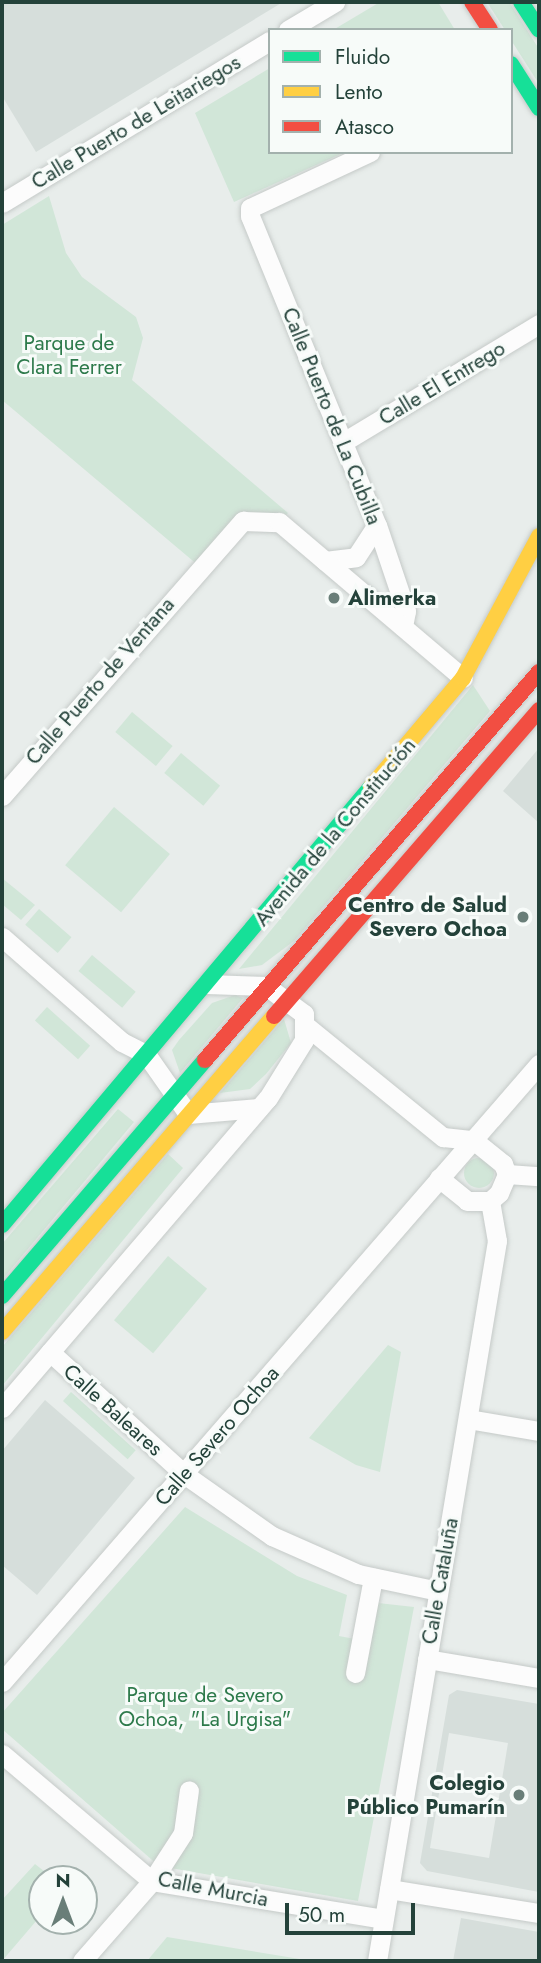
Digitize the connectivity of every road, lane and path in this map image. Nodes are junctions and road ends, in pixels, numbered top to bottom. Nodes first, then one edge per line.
1 (335, 2) edge
2 (472, 2) edge
3 (291, 28) edge
4 (489, 28) edge
5 (268, 42) edge
6 (513, 67) edge
7 (539, 108) edge
8 (366, 154) edge
9 (2, 203) edge
10 (539, 324) edge
11 (345, 442) junction
12 (377, 525) junction
13 (539, 536) edge
14 (325, 561) junction
15 (403, 627) junction
16 (539, 672) edge
17 (463, 678) junction
18 (539, 710) edge
19 (2, 796) edge
20 (2, 937) edge
21 (205, 984) junction
22 (267, 986) junction
23 (287, 1001) junction
24 (305, 1024) junction
25 (146, 1054) junction
26 (539, 1064) edge
27 (172, 1098) junction
28 (259, 1108) junction
29 (188, 1114) junction
30 (467, 1146) junction
31 (507, 1174) junction
32 (539, 1176) edge
33 (435, 1184) junction
34 (490, 1201) junction
35 (2, 1225) edge
36 (2, 1296) edge
37 (2, 1332) edge
38 (50, 1352) junction
39 (2, 1408) edge
40 (468, 1419) junction
41 (539, 1431) edge
42 (184, 1474) junction
43 (373, 1578) junction
44 (438, 1591) junction
45 (427, 1659) junction
46 (355, 1673) dead end
47 (539, 1678) edge
48 (2, 1682) edge
49 (2, 1755) edge
50 (189, 1790) dead end
51 (152, 1881) junction
52 (389, 1889) junction
53 (539, 1913) edge
54 (383, 1919) junction
55 (82, 1961) edge
56 (377, 1961) edge

1 - 3 street
2 - 4 main road
5 - 9 street, Calle Puerto de Leitariegos
6 - 7 main road
8 - 11 street, Calle Puerto de La Cubilla
10 - 11 street, Calle El Entrego
11 - 12 street, Calle Puerto de La Cubilla
12 - 14 street
12 - 15 street, Calle Puerto de La Cubilla
13 - 17 main road, Avenida de la Constitución
14 - 15 street, Calle Puerto de Ventana
14 - 19 street, Calle Puerto de Ventana
15 - 17 street, Calle Puerto de Ventana
16 - 22 main road
17 - 21 main road, Avenida de la Constitución
18 - 23 main road
20 - 25 street
21 - 22 street
21 - 25 main road, Avenida de la Constitución
22 - 23 street
22 - 27 main road
23 - 24 street
23 - 29 main road
24 - 28 street
24 - 30 street
25 - 27 street
25 - 35 main road, Avenida de la Constitución
26 - 30 street
27 - 29 street
27 - 36 main road
28 - 29 street
28 - 38 street
29 - 37 main road
30 - 31 street
30 - 33 street, Calle Severo Ochoa
31 - 32 street
31 - 34 street
33 - 34 street
33 - 42 street, Calle Severo Ochoa
34 - 40 street, Calle Cataluña
38 - 39 street
38 - 42 street, Calle Baleares
40 - 41 street
40 - 44 street, Calle Cataluña
42 - 43 street, Calle Baleares
42 - 48 street, Calle Severo Ochoa
43 - 44 street, Calle Baleares
43 - 46 street
44 - 45 street, Calle Cataluña
45 - 47 street
45 - 52 street, Calle Cataluña
49 - 51 street, Calle Murcia
50 - 51 street
51 - 54 street, Calle Murcia
51 - 55 street
52 - 53 street
52 - 54 street, Calle Cataluña
54 - 56 street, Calle Cataluña

